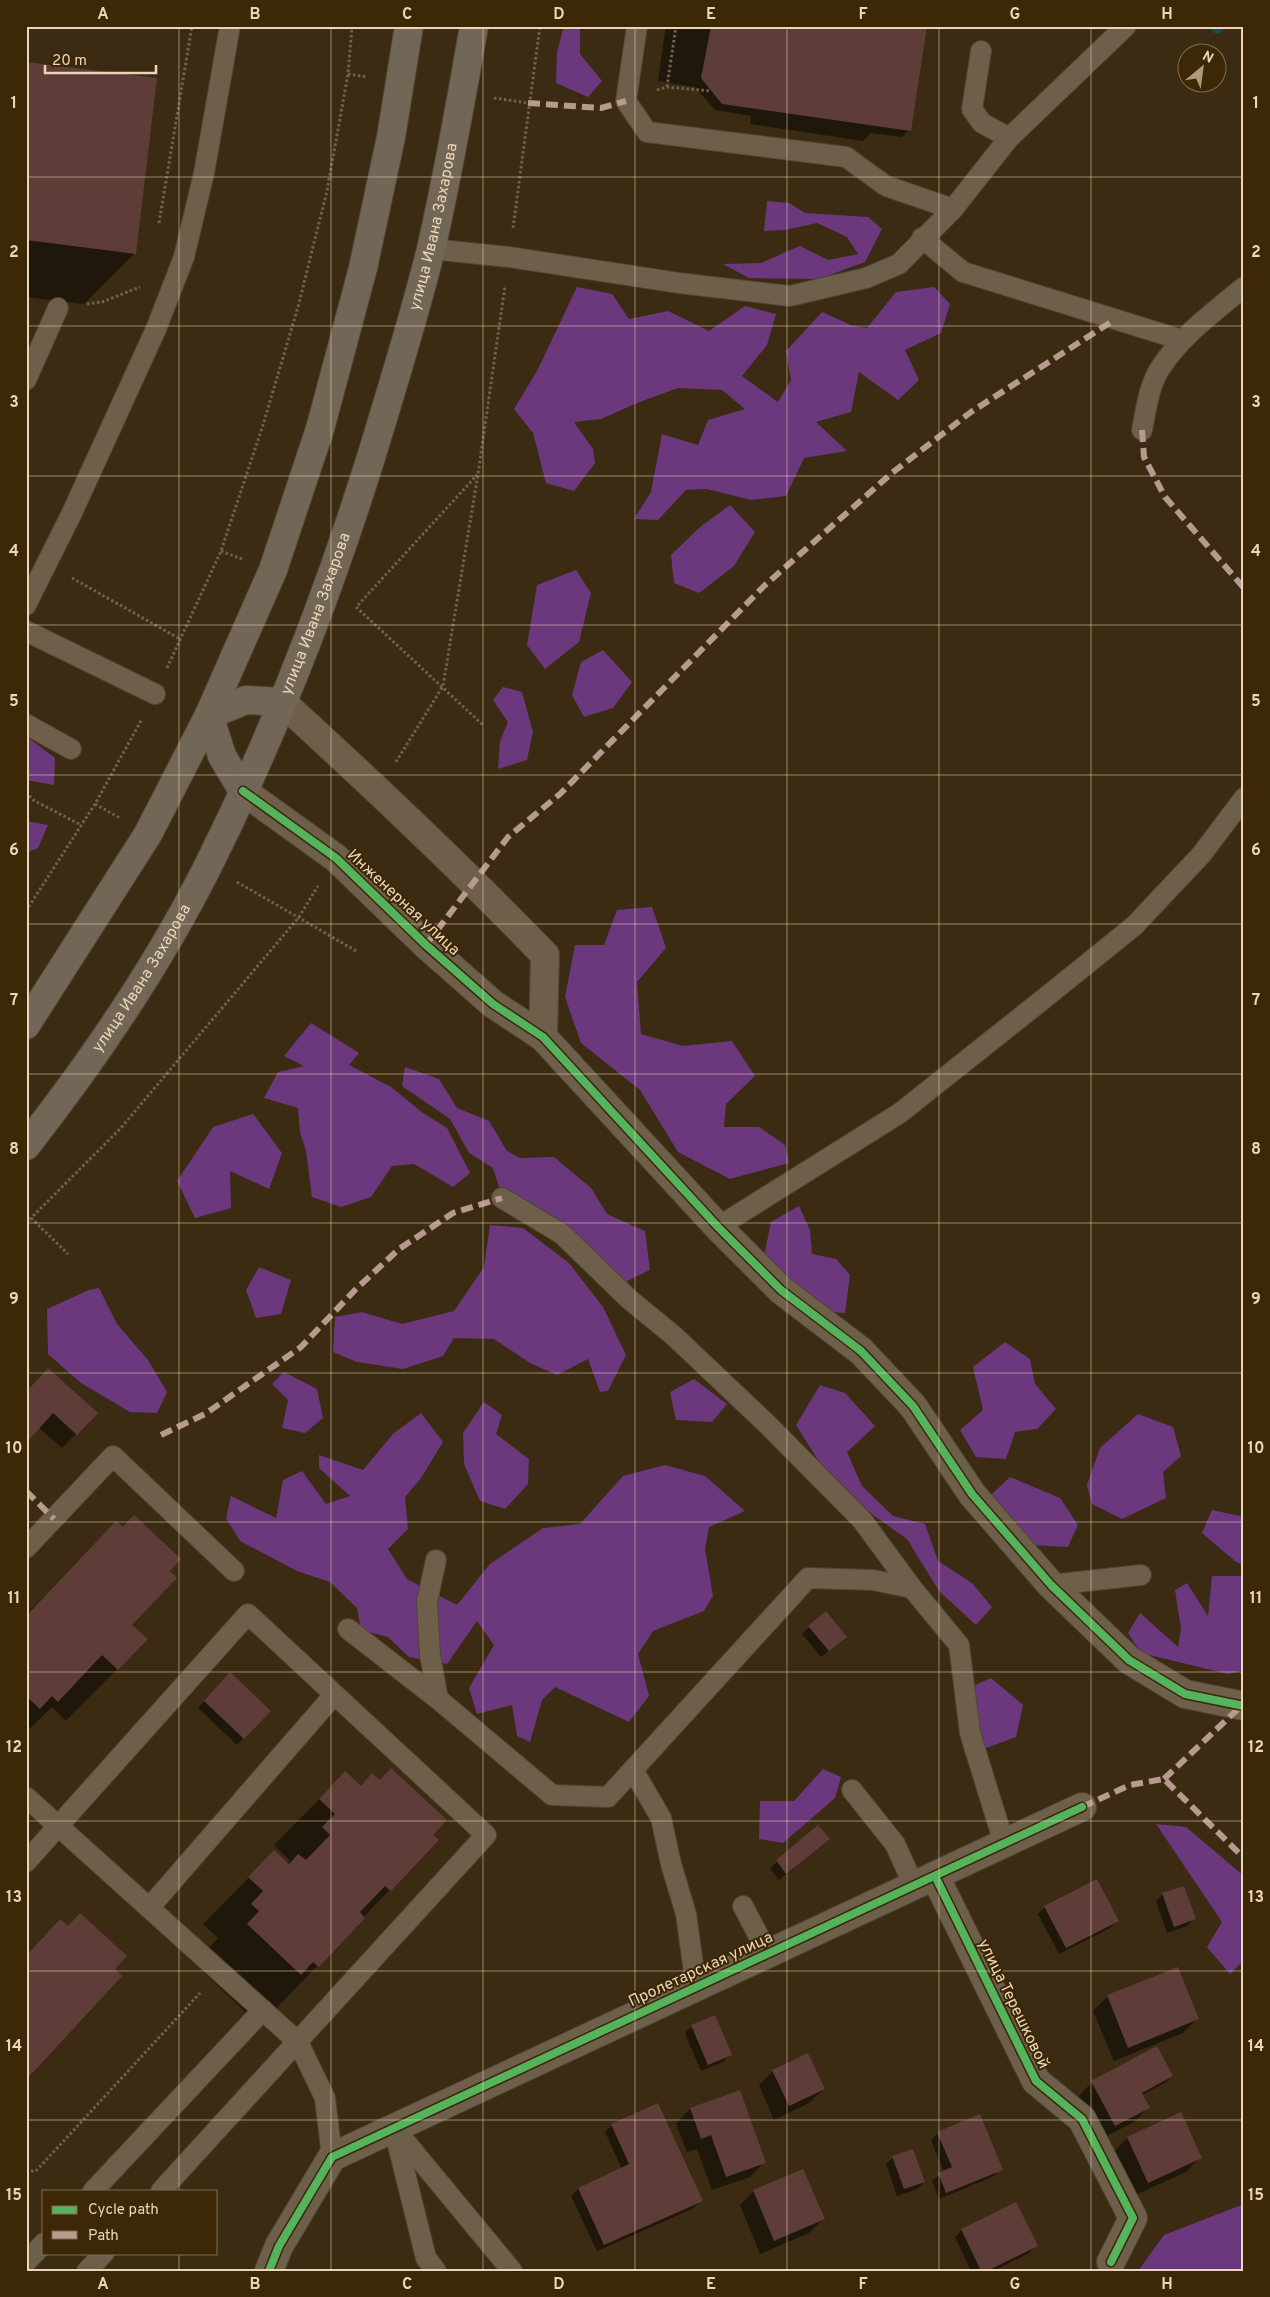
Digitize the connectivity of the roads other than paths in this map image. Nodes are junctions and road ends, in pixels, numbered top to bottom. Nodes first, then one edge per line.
1 (230, 26) edge
2 (409, 26) edge
3 (474, 26) edge
4 (637, 26) edge
5 (1126, 26) edge
6 (981, 51) dead end
7 (1009, 138) junction
8 (953, 209) junction
9 (922, 238) junction
10 (431, 249) junction
11 (1244, 286) edge
12 (58, 308) dead end
13 (1182, 340) junction
14 (26, 380) edge
15 (1142, 430) dead end
16 (26, 605) edge
17 (26, 631) edge
18 (155, 694) road end
19 (282, 702) junction
20 (209, 715) junction
21 (26, 724) edge
22 (71, 749) dead end
23 (243, 791) junction
24 (1244, 798) edge
25 (26, 1025) edge
26 (543, 1037) junction
27 (26, 1146) edge
28 (502, 1198) dead end
29 (718, 1226) junction
30 (26, 1548) edge
31 (436, 1560) dead end
32 (234, 1571) dead end
33 (1141, 1575) dead end
34 (1051, 1585) junction
35 (912, 1588) junction
36 (348, 1628) dead end
37 (334, 1695) junction
38 (438, 1698) junction
39 (1244, 1706) edge
40 (633, 1770) junction
41 (852, 1790) dead end
42 (26, 1797) edge
43 (1082, 1807) dead end
44 (59, 1826) junction
45 (1004, 1844) junction
46 (26, 1862) edge
47 (925, 1881) junction
48 (743, 1906) dead end
49 (149, 1908) junction
50 (768, 1954) junction
51 (696, 1988) junction
52 (263, 2010) junction
53 (298, 2042) junction
54 (394, 2128) junction
55 (332, 2157) junction
56 (94, 2190) edge
57 (162, 2190) edge
58 (42, 2245) edge
59 (103, 2254) edge
60 (26, 2262) edge
61 (1110, 2262) dead end
62 (87, 2271) edge
63 (270, 2271) edge
64 (436, 2271) edge
65 (512, 2271) edge

1 - 16 lane
2 - 20 main road
3 - 10 main road, улица Ивана Захарова
4 - 8 lane
5 - 7 lane
6 - 7 lane
7 - 8 lane
8 - 9 lane
9 - 10 lane
9 - 13 lane
10 - 19 main road, улица Ивана Захарова
11 - 13 lane
12 - 14 lane
13 - 15 lane
17 - 18 lane
19 - 20 main road
19 - 23 main road, улица Ивана Захарова
19 - 26 street
20 - 23 main road
20 - 25 main road
21 - 22 lane
23 - 26 street, Инженерная улица
23 - 27 main road, улица Ивана Захарова
24 - 29 lane
26 - 29 street, Инженерная улица
28 - 35 lane
29 - 34 street, Инженерная улица
30 - 32 lane
31 - 38 lane
33 - 34 lane
34 - 39 street, Инженерная улица
35 - 40 lane
35 - 45 lane
36 - 38 lane
37 - 44 lane
37 - 49 lane
37 - 53 lane
38 - 40 lane
40 - 51 lane
41 - 47 lane
42 - 44 lane
43 - 45 street, Пролетарская улица
44 - 46 lane
44 - 49 lane
45 - 47 street, Пролетарская улица
47 - 50 street, Пролетарская улица
47 - 61 street, улица Терешковой
48 - 50 lane
49 - 52 lane
50 - 51 street, Пролетарская улица
51 - 54 street, Пролетарская улица
52 - 53 lane
52 - 56 lane
53 - 55 lane
53 - 57 lane
54 - 55 street, Пролетарская улица
54 - 64 lane
54 - 65 lane
55 - 63 street
58 - 60 lane
59 - 62 lane

